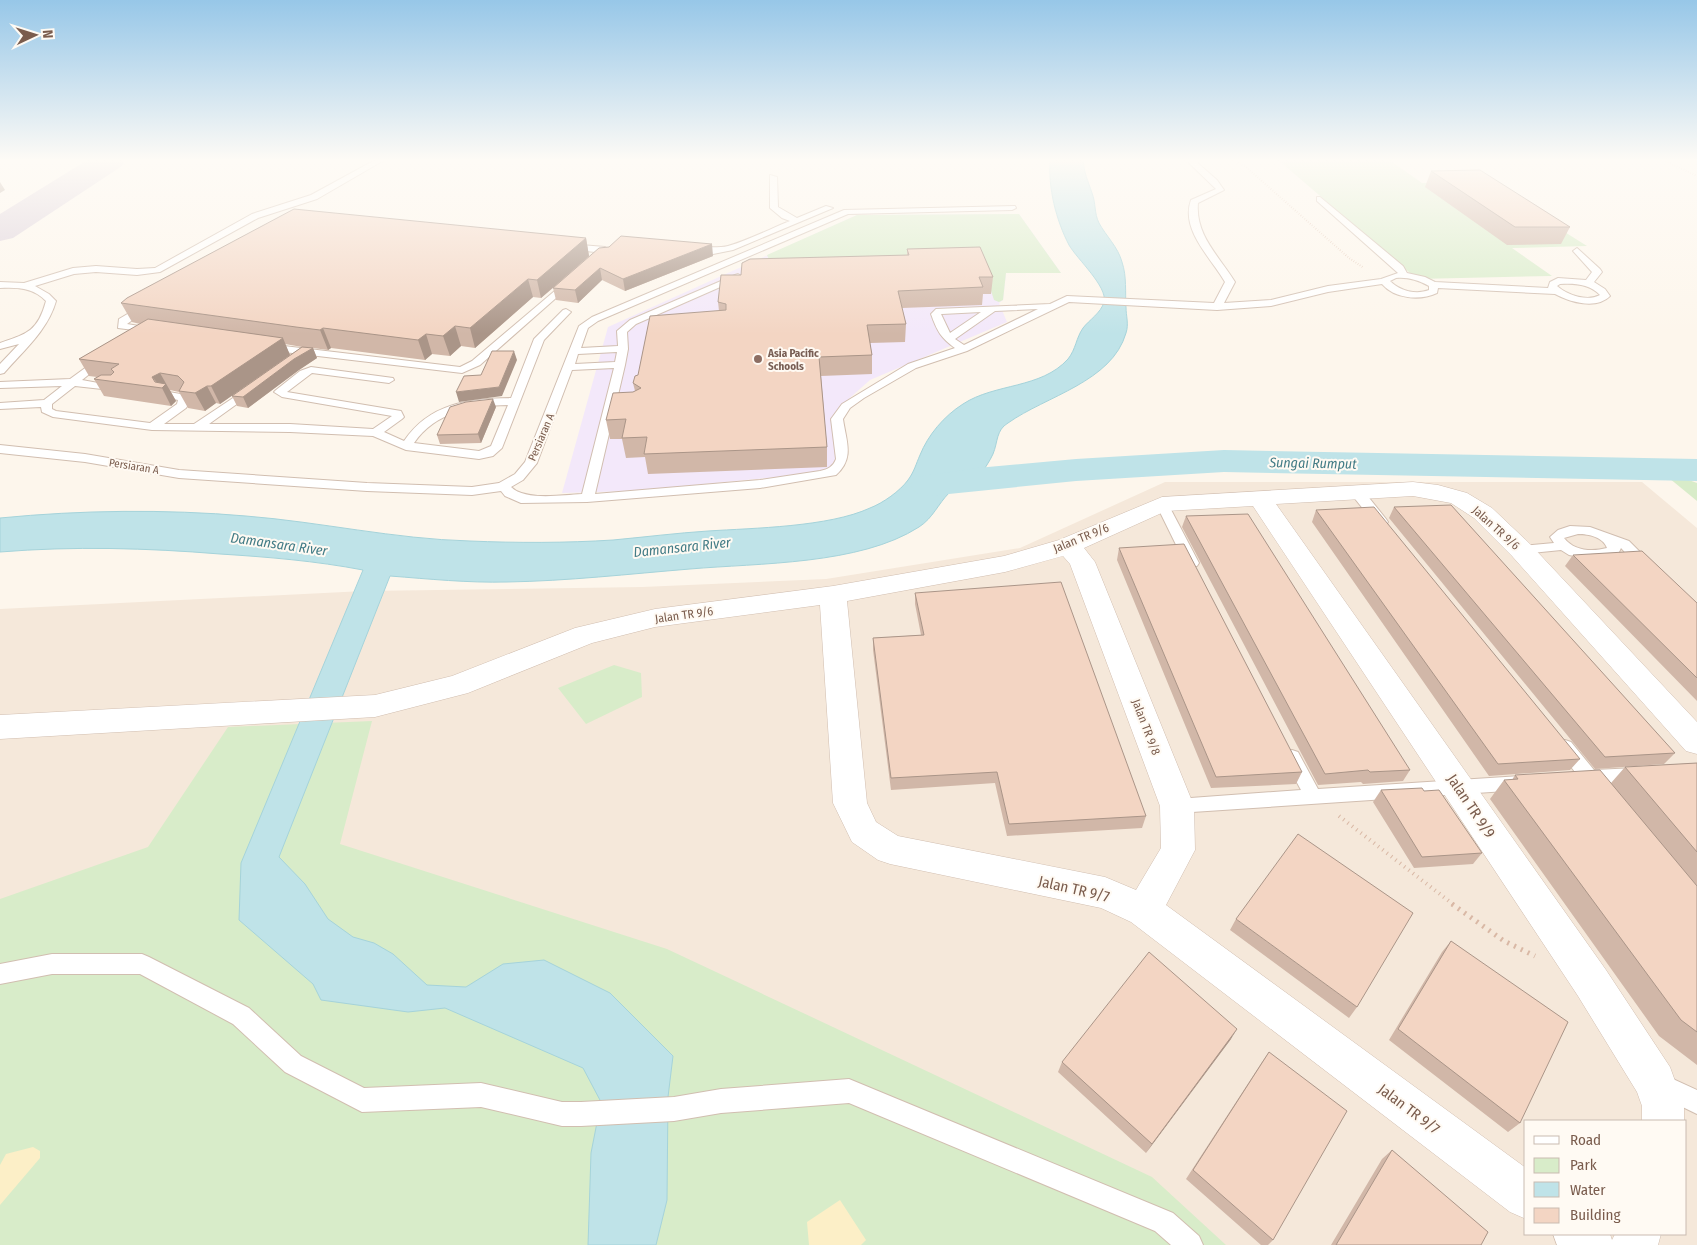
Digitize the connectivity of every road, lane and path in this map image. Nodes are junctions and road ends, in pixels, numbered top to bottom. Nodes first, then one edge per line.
1 (253, 217) edge
2 (788, 217) edge
3 (807, 217) edge
4 (835, 217) edge
5 (1194, 217) edge
6 (1303, 217) edge
7 (1341, 217) edge
8 (798, 221) junction
9 (556, 246) edge
10 (682, 249) edge
11 (1577, 251) dead end
12 (597, 257) edge
13 (732, 262) junction
14 (1404, 275) junction
15 (574, 276) edge
16 (1386, 279) junction
17 (1588, 284) junction
18 (0, 285) edge
19 (1433, 285) junction
20 (25, 286) junction
21 (1556, 291) junction
22 (658, 293) junction
23 (158, 300) edge
24 (680, 302) junction
25 (1052, 306) junction
26 (1217, 307) junction
27 (993, 308) junction
28 (566, 312) dead end
29 (642, 329) dead end
30 (622, 331) junction
31 (164, 333) edge
32 (30, 337) junction
33 (948, 339) junction
34 (0, 346) edge
35 (258, 346) edge
36 (623, 349) junction
37 (963, 349) junction
38 (574, 351) junction
39 (304, 352) junction
40 (106, 355) edge
41 (288, 363) edge
42 (620, 365) junction
43 (568, 367) junction
44 (0, 371) edge
45 (389, 380) dead end
46 (71, 382) junction
47 (258, 384) edge
48 (0, 385) edge
49 (116, 389) edge
50 (168, 395) edge
51 (515, 400) junction
52 (47, 404) junction
53 (0, 406) edge
54 (152, 426) junction
55 (197, 427) junction
56 (375, 433) junction
57 (406, 446) junction
58 (0, 449) edge
59 (504, 486) junction
60 (1357, 492) junction
61 (586, 498) junction
62 (1260, 498) junction
63 (1162, 504) junction
64 (1388, 531) edge
65 (1608, 539) junction
66 (1068, 546) junction
67 (1563, 546) junction
68 (1521, 550) junction
69 (1199, 575) edge
70 (1657, 575) edge
71 (833, 595) junction
72 (0, 727) edge
73 (1552, 732) edge
74 (1697, 742) edge
75 (1285, 744) edge
76 (1648, 774) edge
77 (1590, 778) junction
78 (1571, 780) edge
79 (1534, 782) edge
80 (1458, 787) junction
81 (1312, 797) junction
82 (1608, 800) edge
83 (1178, 806) junction
84 (1144, 910) junction
85 (1539, 958) dead end
86 (0, 974) edge
87 (1655, 1082) junction
88 (1697, 1102) edge
89 (1663, 1120) edge
90 (1524, 1195) edge
91 (1577, 1235) edge
92 (1190, 1245) edge
93 (1590, 1245) edge

1 - 20 lane
2 - 8 lane
3 - 8 lane
4 - 13 lane, Persiaran A
5 - 26 lane
6 - 16 path
7 - 14 lane
8 - 10 lane
9 - 12 lane
11 - 17 lane
13 - 22 lane, Persiaran A
13 - 24 lane
14 - 16 lane
14 - 19 lane
15 - 39 lane
16 - 19 lane
16 - 26 lane
17 - 21 lane
17 - 21 lane
18 - 20 lane
19 - 21 lane
20 - 32 lane
22 - 24 lane
22 - 38 lane, Persiaran A
23 - 31 lane
24 - 30 lane
25 - 26 lane
25 - 27 lane
25 - 37 lane
27 - 33 lane
27 - 33 lane
28 - 51 lane
29 - 30 lane
30 - 36 lane
32 - 34 lane
32 - 44 lane
33 - 37 lane
35 - 39 lane
36 - 38 lane
36 - 42 lane
37 - 61 lane
38 - 43 lane, Persiaran A
39 - 41 lane
40 - 46 lane
42 - 43 lane
42 - 61 lane
43 - 59 lane, Persiaran A
45 - 56 lane
46 - 48 lane
46 - 49 lane
46 - 52 lane
47 - 55 lane
50 - 54 lane
51 - 57 lane
51 - 57 lane
52 - 53 lane
52 - 54 lane
54 - 55 lane
55 - 56 lane
56 - 57 lane
58 - 59 lane, Persiaran A
59 - 61 lane
60 - 62 street, Jalan TR 9/6
60 - 64 lane
60 - 68 street, Jalan TR 9/6
62 - 63 street, Jalan TR 9/6
62 - 80 street, Jalan TR 9/9
63 - 66 street, Jalan TR 9/6
63 - 69 lane
65 - 67 lane
65 - 67 lane
65 - 70 lane
66 - 71 street, Jalan TR 9/6
66 - 83 street, Jalan TR 9/8
67 - 68 lane
68 - 74 street, Jalan TR 9/6
71 - 72 street, Jalan TR 9/6
71 - 84 street, Jalan TR 9/7
73 - 77 lane
75 - 81 lane
76 - 77 lane
77 - 78 lane
77 - 82 lane
79 - 80 lane
80 - 81 lane
80 - 87 street, Jalan TR 9/9
81 - 83 lane
81 - 85 path
83 - 84 street, Jalan TR 9/8
84 - 90 street, Jalan TR 9/7
86 - 92 lane
87 - 88 lane
87 - 89 street, Jalan TR 9/9
91 - 93 street

